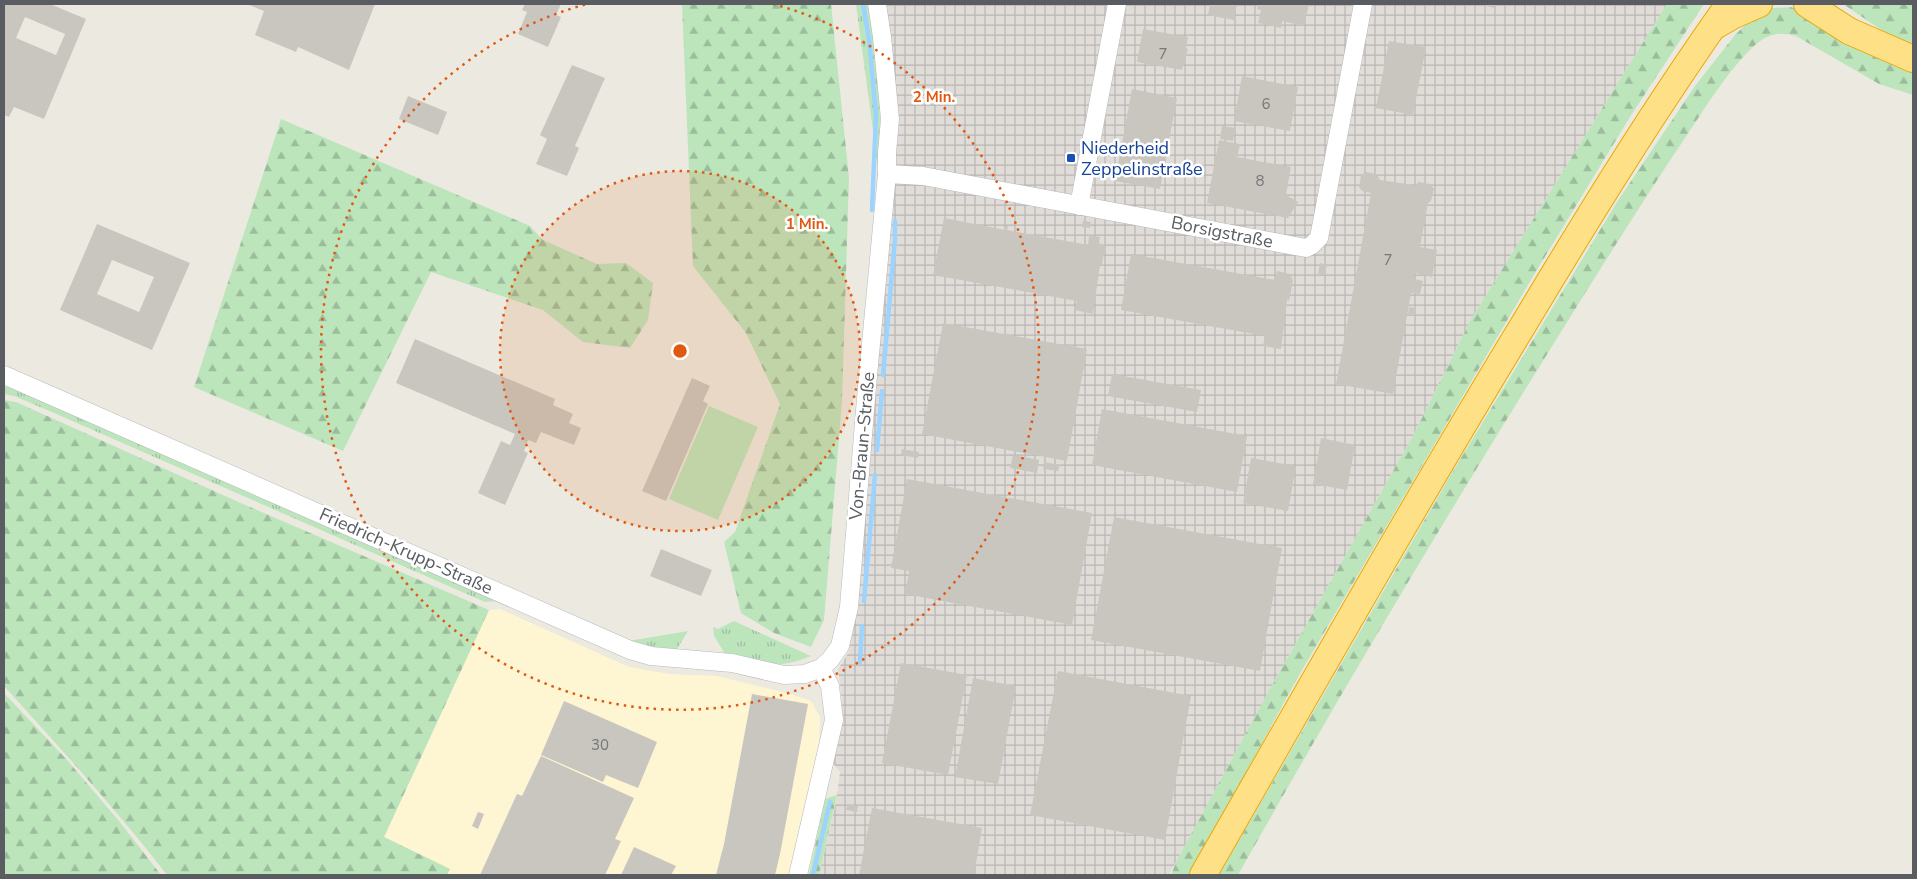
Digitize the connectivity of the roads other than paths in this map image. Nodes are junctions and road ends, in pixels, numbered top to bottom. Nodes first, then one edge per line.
1 (877, 4) edge
2 (1117, 4) edge
3 (1363, 4) edge
4 (1729, 4) edge
5 (1759, 4) edge
6 (1807, 4) edge
7 (1830, 4) edge
8 (1710, 29) junction
9 (1903, 55) edge
10 (887, 174) junction
11 (1079, 206) junction
12 (4, 375) edge
13 (820, 668) junction
14 (798, 875) edge
15 (1203, 875) edge

1 - 10 street, Von-Braun-Straße
2 - 11 street
3 - 11 street, Borsigstraße
4 - 8 highway
5 - 8 highway
6 - 9 highway
7 - 9 highway
8 - 15 highway
10 - 11 street, Borsigstraße
10 - 13 street, Von-Braun-Straße
12 - 13 street, Friedrich-Krupp-Straße
13 - 14 street

